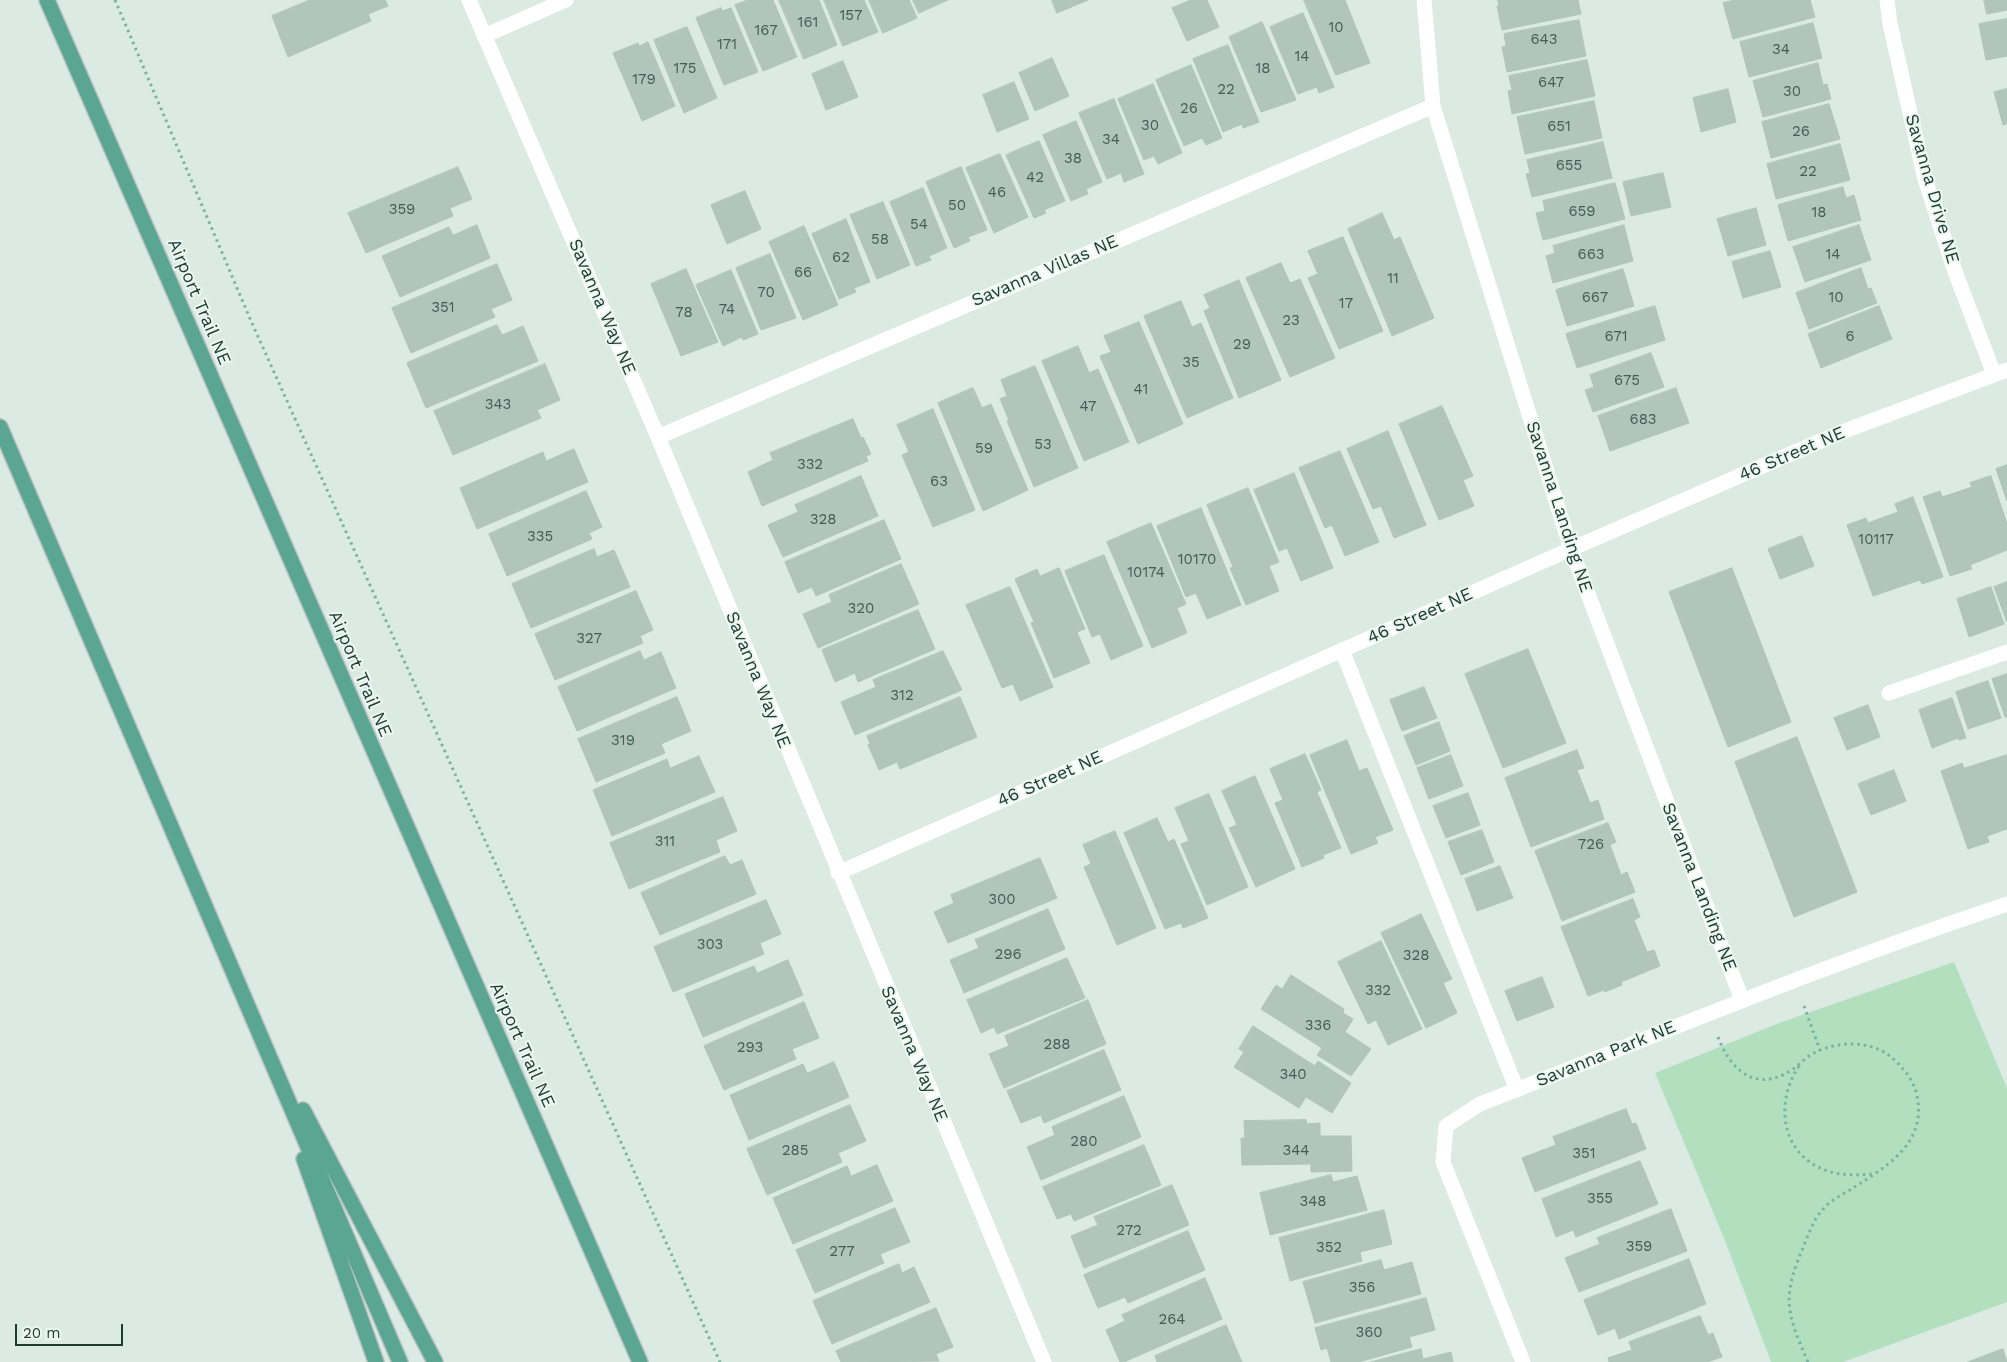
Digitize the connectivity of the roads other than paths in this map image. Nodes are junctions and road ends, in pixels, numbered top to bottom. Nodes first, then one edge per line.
1 (47, 0) edge
2 (469, 0) edge
3 (566, 0) edge
4 (1424, 0) edge
5 (1887, 0) edge
6 (484, 36) junction
7 (1433, 106) junction
8 (2001, 372) edge
9 (0, 427) edge
10 (658, 437) junction
11 (1571, 549) junction
12 (1342, 650) junction
13 (2007, 652) edge
14 (1889, 693) dead end
15 (838, 873) junction
16 (2007, 904) edge
17 (1742, 1000) junction
18 (252, 1014) junction
19 (1517, 1090) junction
20 (376, 1362) edge
21 (400, 1362) edge
22 (435, 1362) edge
23 (640, 1362) edge
24 (1044, 1362) edge
25 (1524, 1362) edge

1 - 23 main road, Airport Trail NE
2 - 6 street, Savanna Way NE
3 - 6 street
4 - 7 street, Savanna Landing NE
5 - 8 street, Savanna Drive NE
6 - 10 street, Savanna Way NE
7 - 10 street, Savanna Villas NE
7 - 11 street, Savanna Landing NE
8 - 11 street, 46 Street NE
9 - 18 main road
10 - 15 street, Savanna Way NE
11 - 12 street, 46 Street NE
11 - 17 street, Savanna Landing NE
12 - 15 street, 46 Street NE
12 - 19 street
13 - 14 street
15 - 24 street, Savanna Way NE
16 - 17 street, Savanna Park NE
17 - 19 street, Savanna Park NE
18 - 20 main road
18 - 21 main road
18 - 22 main road
19 - 25 street, Savanna Park NE

